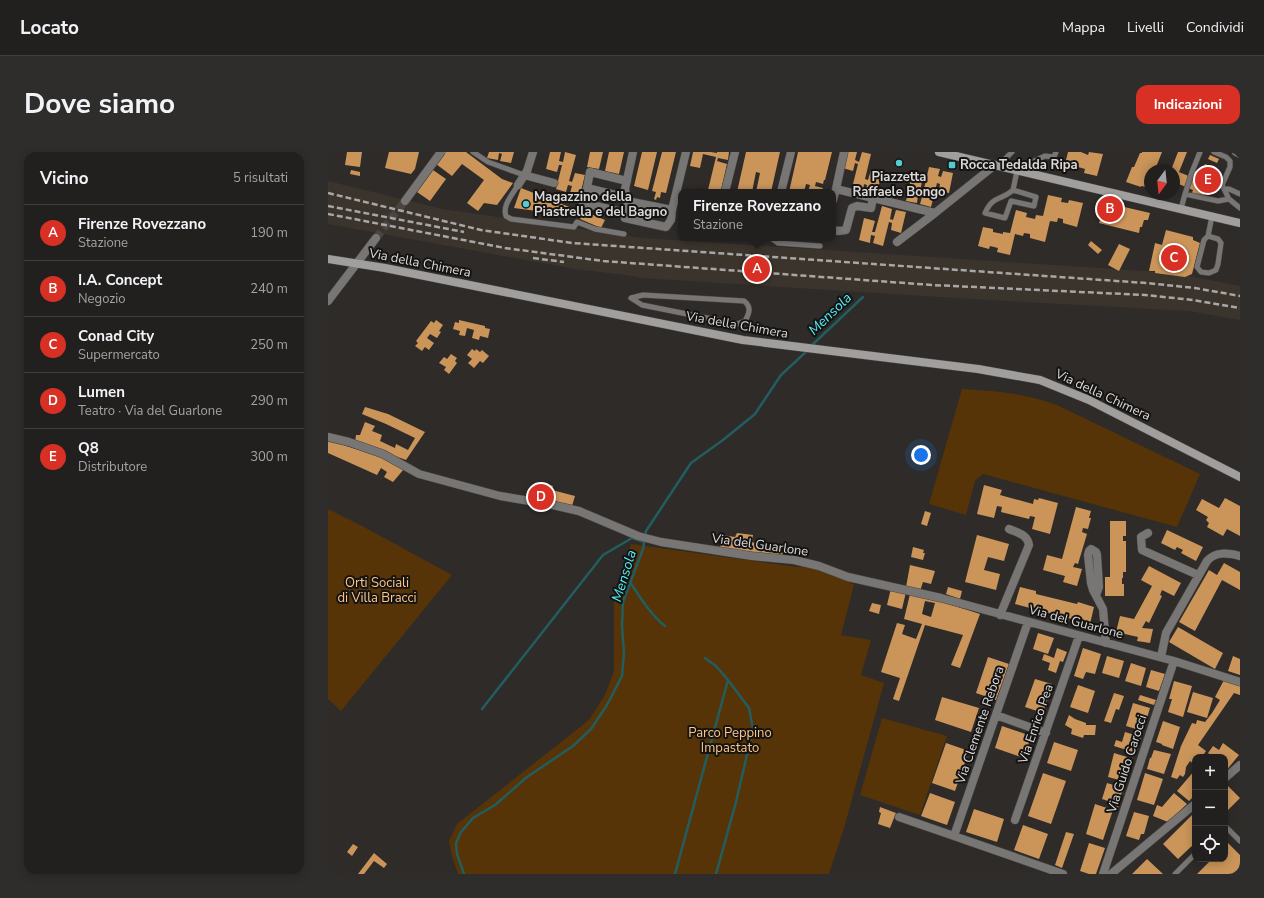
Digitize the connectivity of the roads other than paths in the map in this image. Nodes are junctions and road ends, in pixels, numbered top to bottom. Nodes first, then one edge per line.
1 (441, 152) edge
2 (473, 152) edge
3 (533, 152) edge
4 (633, 152) edge
5 (686, 152) edge
6 (735, 152) edge
7 (791, 152) edge
8 (844, 152) edge
9 (939, 152) edge
10 (1012, 152) edge
11 (1056, 152) edge
12 (1200, 152) edge
13 (1214, 152) edge
14 (1236, 152) edge
15 (1240, 154) edge
16 (995, 165) junction
17 (1017, 171) junction
18 (1192, 172) junction
19 (1030, 174) junction
20 (524, 175) junction
21 (627, 181) junction
22 (554, 183) dead end
23 (518, 185) joint
24 (1223, 187) junction
25 (587, 188) junction
26 (726, 189) edge
27 (782, 189) edge
28 (836, 189) joint
29 (1012, 190) junction
30 (1185, 194) junction
31 (1240, 194) edge
32 (1006, 196) junction
33 (873, 198) junction
34 (1228, 198) junction
35 (626, 199) junction
36 (405, 201) tunnel mouth
37 (1010, 201) junction
38 (1240, 208) edge
39 (1181, 209) junction
40 (672, 210) junction
41 (626, 213) junction
42 (935, 213) junction
43 (1212, 216) junction
44 (1240, 223) edge
45 (836, 231) edge
46 (624, 234) dead end
47 (1208, 236) junction
48 (376, 238) tunnel mouth
49 (775, 241) edge
50 (897, 242) dead end
51 (820, 246) dead end
52 (328, 260) edge
53 (356, 263) junction
54 (631, 298) joint
55 (328, 301) edge
56 (328, 437) edge
57 (1240, 477) edge
58 (1009, 530) dead end
59 (1148, 533) dead end
60 (1240, 556) edge
61 (1198, 575) junction
62 (1096, 595) dead end
63 (1000, 614) junction
64 (1028, 622) junction
65 (1079, 636) junction
66 (1106, 643) junction
67 (1160, 657) junction
68 (1174, 661) junction
69 (1240, 682) edge
70 (996, 715) junction
71 (1046, 733) junction
72 (1240, 765) edge
73 (1228, 775) edge
74 (1192, 806) edge
75 (899, 817) dead end
76 (1015, 820) dead end
77 (1228, 829) edge
78 (954, 836) junction
79 (1240, 841) edge
80 (1192, 858) edge
81 (1179, 873) edge
82 (1063, 874) edge
83 (1103, 874) edge
84 (1111, 874) edge

1 - 36 street
2 - 20 lane
3 - 20 street
4 - 21 street
5 - 40 street
6 - 26 street
7 - 27 street
8 - 28 street
9 - 16 street
10 - 16 lane
11 - 19 lane
12 - 18 lane
13 - 24 lane
14 - 15 street
16 - 17 street
16 - 42 street
17 - 19 street
17 - 29 lane
18 - 24 lane
18 - 30 lane
19 - 39 street
20 - 22 street
20 - 23 street
21 - 25 street
21 - 35 street
23 - 46 lane
24 - 31 lane
24 - 34 lane
25 - 35 street
25 - 41 street
28 - 33 street
29 - 32 lane
29 - 37 lane
30 - 34 lane
30 - 39 lane
32 - 37 lane
32 - 37 lane
33 - 42 street
33 - 45 street
34 - 38 lane
35 - 40 street
35 - 41 street
39 - 43 street
40 - 41 street
42 - 50 street
43 - 44 street
43 - 47 lane
47 - 47 lane
48 - 53 street
49 - 51 lane
52 - 53 street, Via della Chimera
53 - 55 street
53 - 57 street, Via della Chimera
54 - 54 lane
56 - 63 street, Via del Guarlone
58 - 63 street
59 - 61 street
60 - 61 street
61 - 67 street
62 - 66 street
63 - 64 street, Via del Guarlone
64 - 65 street, Via del Guarlone
64 - 70 street, Via Clemente Rebora
65 - 66 street, Via del Guarlone
65 - 71 street, Via Enrico Pea
66 - 67 street, Via del Guarlone
67 - 68 street, Via del Guarlone
68 - 69 street, Via del Guarlone
68 - 83 street, Via Guido Carocci
70 - 71 street
70 - 78 street, Via Clemente Rebora
71 - 76 street, Via Enrico Pea
72 - 73 street
74 - 84 street
75 - 78 street
77 - 79 lane
78 - 82 street
80 - 81 lane

